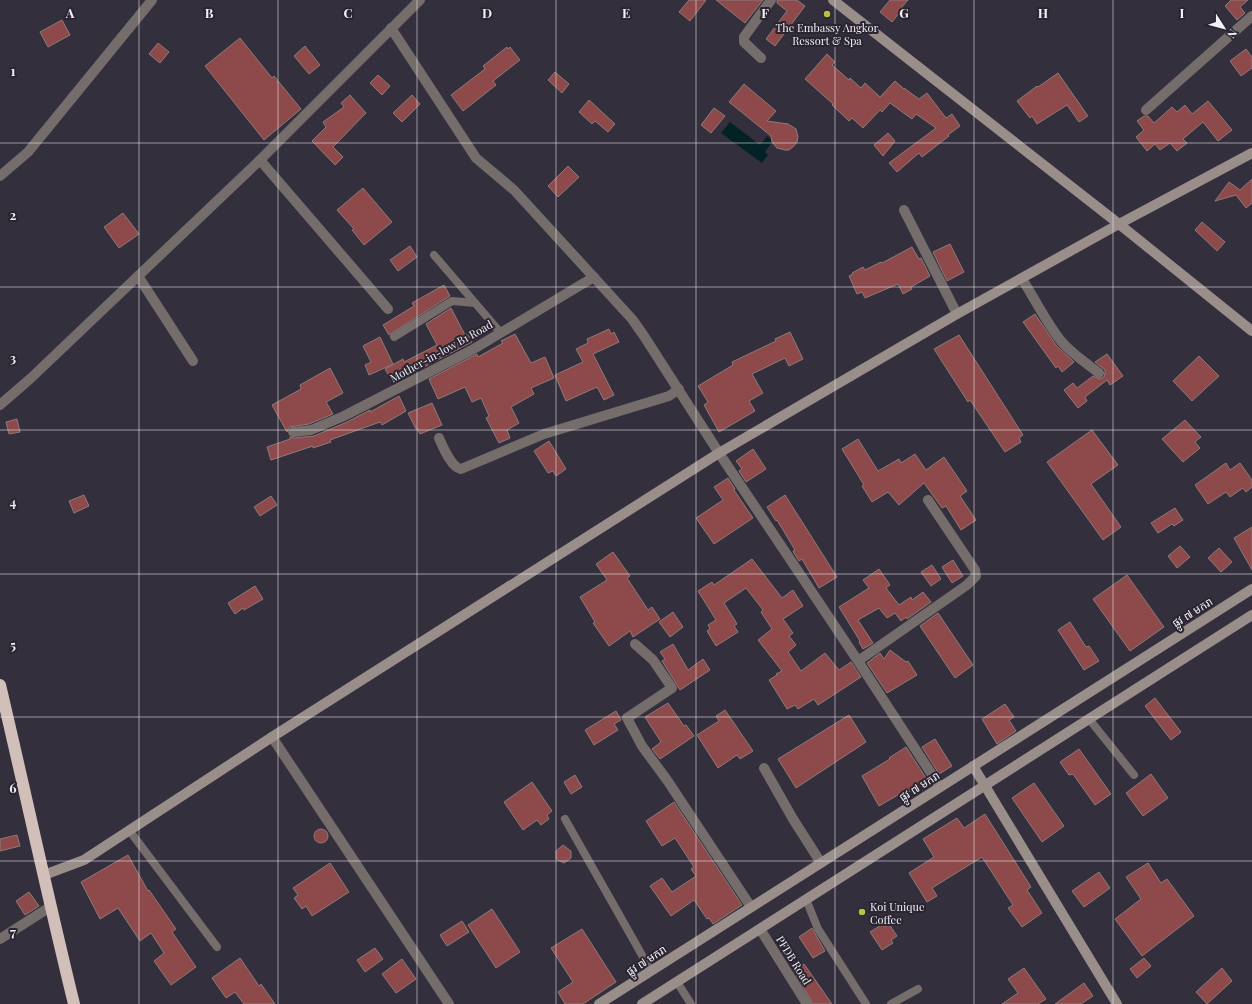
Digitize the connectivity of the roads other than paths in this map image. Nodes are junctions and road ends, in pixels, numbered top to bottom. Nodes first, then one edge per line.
1 (152, 0) edge
2 (420, 0) edge
3 (771, 0) edge
4 (833, 0) edge
5 (1252, 16) edge
6 (391, 28) junction
7 (761, 58) dead end
8 (1146, 110) dead end
9 (1252, 153) edge
10 (260, 160) junction
11 (0, 176) edge
12 (904, 210) dead end
13 (1119, 224) junction
14 (434, 255) dead end
15 (138, 276) junction
16 (594, 277) junction
17 (1022, 279) junction
18 (475, 303) junction
19 (388, 309) dead end
20 (957, 314) junction
21 (1252, 331) edge
22 (500, 332) junction
23 (394, 338) dead end
24 (193, 361) dead end
25 (1099, 373) dead end
26 (679, 389) junction
27 (0, 405) edge
28 (293, 432) dead end
29 (439, 438) dead end
30 (719, 453) junction
31 (928, 500) dead end
32 (1252, 589) edge
33 (1252, 615) edge
34 (635, 644) dead end
35 (858, 661) junction
36 (0, 685) edge
37 (1089, 719) junction
38 (4, 722) edge
39 (272, 737) junction
40 (973, 766) junction
41 (764, 768) dead end
42 (1134, 776) dead end
43 (986, 785) junction
44 (940, 787) junction
45 (565, 818) dead end
46 (129, 830) junction
47 (821, 863) junction
48 (44, 875) junction
49 (806, 899) junction
50 (50, 907) junction
51 (751, 907) junction
52 (760, 929) junction
53 (0, 939) edge
54 (217, 947) dead end
55 (651, 971) junction
56 (677, 982) junction
57 (918, 990) dead end
58 (74, 1004) edge
59 (450, 1004) edge
60 (599, 1004) edge
61 (642, 1004) edge
62 (691, 1004) edge
63 (807, 1004) edge
64 (866, 1004) edge
65 (891, 1004) edge
66 (1117, 1004) edge

1 - 11 street
2 - 6 street
3 - 7 street
4 - 13 street
5 - 8 street
6 - 10 street
6 - 16 street
9 - 13 street
10 - 15 street
10 - 19 street
12 - 20 street
13 - 17 street
13 - 21 street
14 - 18 lane
15 - 24 street
15 - 27 street
16 - 22 street, Mother-in-low B1 Road
16 - 26 street
17 - 20 street
17 - 25 street
18 - 22 lane
18 - 23 lane
20 - 30 street
22 - 28 street, Mother-in-low B1 Road
26 - 29 street
26 - 30 street
30 - 35 street
30 - 39 street
31 - 35 street
32 - 40 street, ផ្លូវ ៧ មករា
33 - 37 street
34 - 51 street
35 - 44 street
36 - 38 highway
37 - 42 lane
37 - 43 street
38 - 48 highway
39 - 46 street
39 - 59 street
40 - 43 street
40 - 44 street, ផ្លូវ ៧ មករា
41 - 47 street
43 - 49 street
43 - 66 street
44 - 47 street, ផ្លូវ ៧ មករា
45 - 55 lane
46 - 48 street
46 - 54 lane
47 - 51 street, ផ្លូវ ៧ មករា
48 - 50 highway
49 - 52 street
49 - 64 lane
50 - 53 street
50 - 58 highway
51 - 55 street, ផ្លូវ ៧ មករា
52 - 56 street
52 - 63 street, PFDB Road
55 - 60 street, ផ្លូវ ៧ មករា
56 - 61 street
56 - 62 lane
57 - 65 lane

